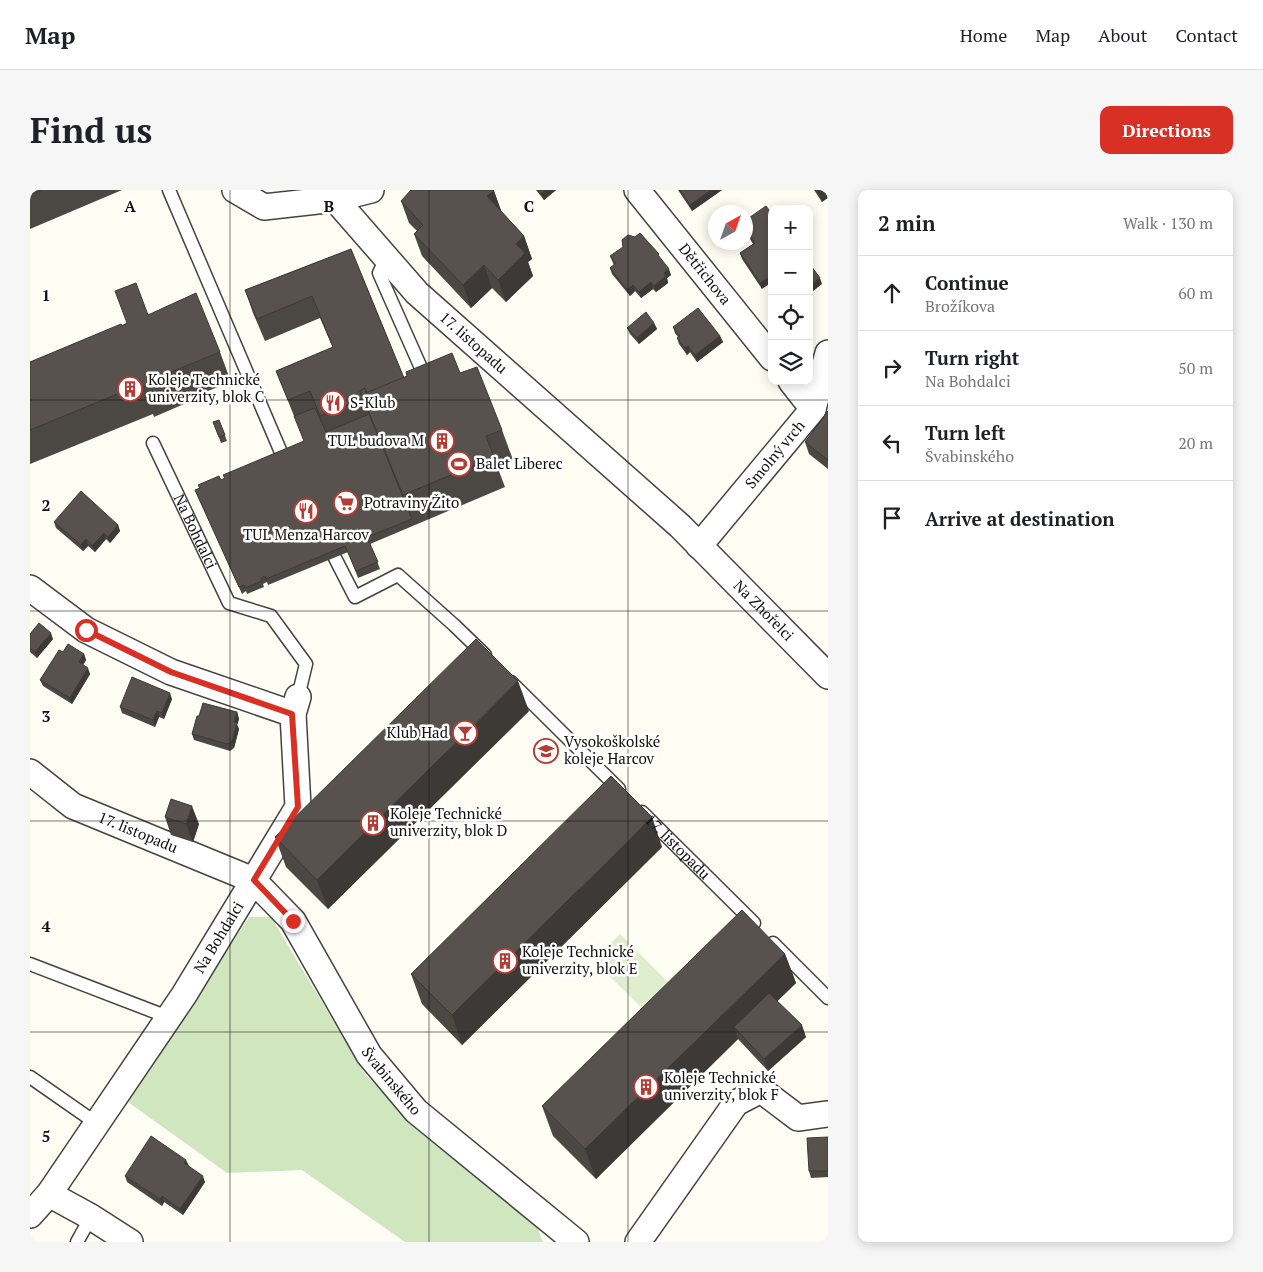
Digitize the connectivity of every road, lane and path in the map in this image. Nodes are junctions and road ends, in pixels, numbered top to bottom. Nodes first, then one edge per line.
1 (169, 190) edge
2 (235, 190) edge
3 (371, 190) edge
4 (637, 190) edge
5 (335, 199) junction
6 (386, 258) junction
7 (768, 353) edge
8 (828, 353) edge
9 (425, 377) edge
10 (794, 385) edge
11 (813, 409) junction
12 (153, 443) dead end
13 (283, 457) edge
14 (699, 546) junction
15 (335, 558) edge
16 (30, 588) edge
17 (822, 660) edge
18 (295, 705) junction
19 (30, 772) edge
20 (254, 880) junction
21 (30, 964) edge
22 (828, 998) edge
23 (168, 1017) junction
24 (30, 1077) edge
25 (828, 1114) edge
26 (96, 1123) junction
27 (49, 1194) junction
28 (30, 1215) edge
29 (91, 1217) junction
30 (77, 1242) edge
31 (130, 1242) edge
32 (576, 1242) edge
33 (638, 1242) edge

1 - 13 lane
2 - 5 street
3 - 5 street
4 - 7 street, Dětřichova
5 - 6 street, 17. listopadu
6 - 9 lane
6 - 14 street, 17. listopadu
8 - 11 street, Smolný vrch
10 - 11 street
11 - 14 street, Smolný vrch
12 - 18 lane, Na Bohdalci
14 - 17 street, Na Zhořelci
15 - 22 lane, 17. listopadu
16 - 18 street
18 - 20 street, Na Bohdalci
19 - 20 street, 17. listopadu
20 - 23 street, Na Bohdalci
20 - 32 street, Švabinského
21 - 23 lane
23 - 26 street, Na Bohdalci
24 - 26 lane
25 - 33 street
26 - 27 street, Na Bohdalci
27 - 28 street, Na Bohdalci
27 - 29 street
29 - 30 lane
29 - 31 street

